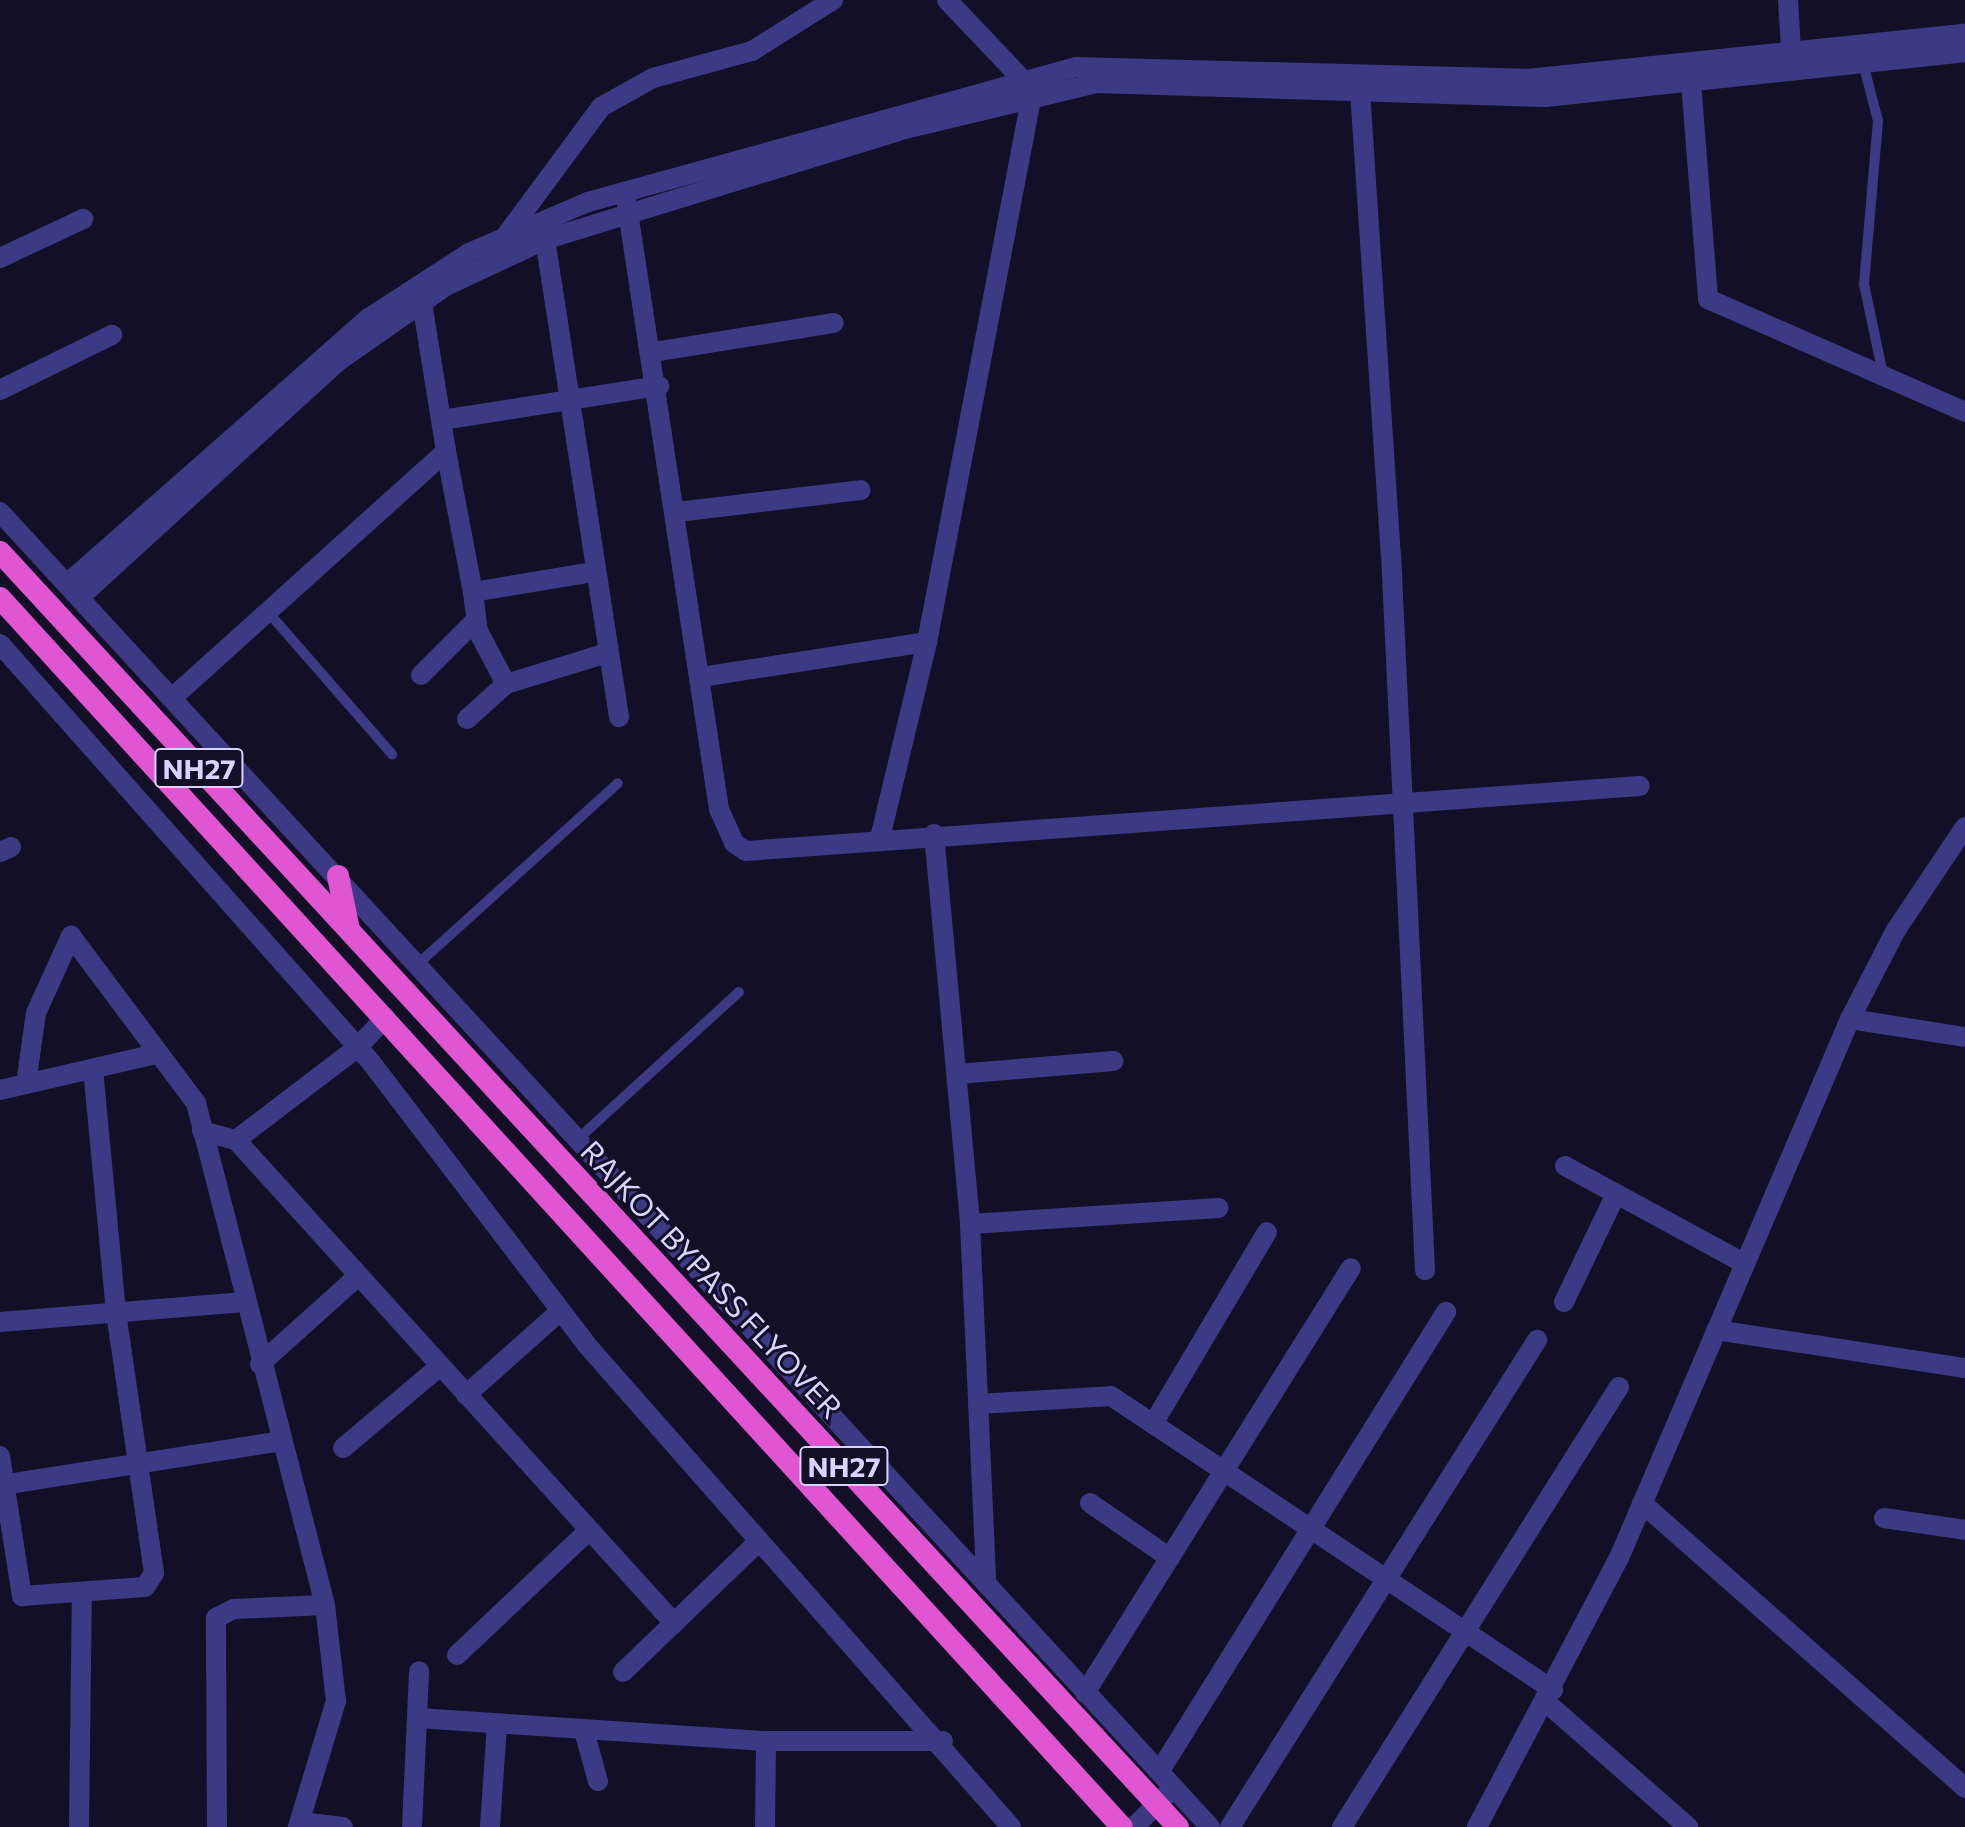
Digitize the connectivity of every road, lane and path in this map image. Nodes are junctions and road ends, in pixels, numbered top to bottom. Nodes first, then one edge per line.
1 (833, 0) edge
2 (947, 0) edge
3 (1788, 0) edge
4 (1965, 34) edge
5 (1965, 52) edge
6 (1792, 62) junction
7 (1863, 63) junction
8 (1691, 82) junction
9 (1027, 86) junction
10 (1360, 91) junction
11 (625, 192) junction
12 (629, 213) junction
13 (542, 218) junction
14 (83, 219) dead end
15 (505, 234) junction
16 (544, 240) junction
17 (0, 258) edge
18 (489, 262) junction
19 (422, 302) junction
20 (834, 323) dead end
21 (112, 335) dead end
22 (654, 352) junction
23 (1883, 376) junction
24 (659, 386) junction
25 (0, 390) edge
26 (568, 400) junction
27 (1965, 412) edge
28 (442, 420) junction
29 (446, 451) junction
30 (861, 490) dead end
31 (0, 512) edge
32 (677, 512) junction
33 (0, 552) edge
34 (592, 572) junction
35 (74, 590) junction
36 (473, 592) junction
37 (0, 598) edge
38 (268, 612) junction
39 (475, 621) junction
40 (927, 642) junction
41 (607, 653) junction
42 (4, 657) edge
43 (421, 675) dead end
44 (701, 677) junction
45 (506, 684) junction
46 (172, 698) junction
47 (619, 717) dead end
48 (467, 719) dead end
49 (392, 754) dead end
50 (618, 783) dead end
51 (1640, 786) dead end
52 (1403, 808) junction
53 (1965, 827) edge
54 (934, 834) junction
55 (880, 838) junction
56 (338, 876) junction
57 (350, 931) junction
58 (419, 963) junction
59 (398, 983) junction
60 (739, 992) dead end
61 (385, 1018) junction
62 (1850, 1019) junction
63 (1965, 1037) edge
64 (358, 1047) junction
65 (156, 1054) junction
66 (1113, 1061) dead end
67 (93, 1069) junction
68 (958, 1074) junction
69 (26, 1084) junction
70 (0, 1090) edge
71 (202, 1131) junction
72 (578, 1139) junction
73 (236, 1140) junction
74 (1565, 1166) dead end
75 (1616, 1194) junction
76 (1218, 1208) dead end
77 (970, 1224) junction
78 (1267, 1232) dead end
79 (1744, 1263) junction
80 (1351, 1268) dead end
81 (1425, 1270) dead end
82 (358, 1276) junction
83 (241, 1302) junction
84 (1564, 1302) dead end
85 (116, 1312) junction
86 (559, 1312) junction
87 (1446, 1312) dead end
88 (0, 1322) edge
89 (1716, 1330) junction
90 (1537, 1340) dead end
91 (260, 1364) junction
92 (440, 1366) junction
93 (1965, 1368) edge
94 (1619, 1387) dead end
95 (466, 1395) junction
96 (978, 1404) junction
97 (1153, 1424) junction
98 (283, 1441) junction
99 (343, 1448) dead end
100 (0, 1456) edge
101 (140, 1463) junction
102 (1226, 1471) junction
103 (8, 1484) junction
104 (1090, 1503) dead end
105 (1642, 1503) junction
106 (1884, 1518) dead end
107 (1307, 1526) junction
108 (589, 1530) junction
109 (1965, 1530) edge
110 (759, 1541) junction
111 (1170, 1558) junction
112 (986, 1581) junction
113 (1386, 1581) junction
114 (82, 1596) junction
115 (325, 1605) junction
116 (673, 1622) junction
117 (1465, 1632) junction
118 (457, 1655) dead end
119 (419, 1671) dead end
120 (623, 1672) dead end
121 (1085, 1693) junction
122 (1550, 1697) junction
123 (418, 1718) junction
124 (497, 1725) junction
125 (584, 1731) junction
126 (766, 1741) junction
127 (943, 1741) junction
128 (1161, 1769) junction
129 (598, 1781) dead end
130 (1174, 1785) junction
131 (1965, 1788) edge
132 (299, 1824) edge
133 (79, 1827) edge
134 (217, 1827) edge
135 (343, 1827) edge
136 (412, 1827) edge
137 (490, 1827) edge
138 (765, 1827) edge
139 (1011, 1827) edge
140 (1122, 1827) edge
141 (1134, 1827) edge
142 (1178, 1827) edge
143 (1210, 1827) edge
144 (1230, 1827) edge
145 (1342, 1827) edge
146 (1477, 1827) edge
147 (1688, 1827) edge

1 - 15 street
2 - 9 street
3 - 6 street
4 - 6 street
5 - 7 street
6 - 7 street
6 - 8 street
6 - 9 street
7 - 23 lane
8 - 10 street
8 - 23 street
9 - 10 street
9 - 11 street
9 - 12 street
9 - 40 street
10 - 52 street
11 - 12 street
11 - 13 street
12 - 16 street
12 - 22 street
13 - 15 street
13 - 16 street
14 - 17 street
15 - 18 street
15 - 35 street
16 - 18 street
16 - 26 street
18 - 19 street
19 - 28 street
19 - 35 street
20 - 22 street
21 - 25 street
22 - 24 street
23 - 27 street
24 - 26 street
24 - 32 street
26 - 28 street
26 - 34 street
28 - 29 street
29 - 36 street
29 - 38 street
30 - 32 street
31 - 35 street
32 - 44 street
33 - 57 highway, NH27
34 - 36 street
34 - 41 street
35 - 46 street
36 - 39 street
37 - 61 highway, NH27
38 - 46 street
38 - 49 lane
39 - 43 street
39 - 45 street
40 - 44 street
40 - 55 street
41 - 45 street
41 - 47 street
42 - 64 street
44 - 55 street
45 - 48 street
46 - 56 street
50 - 58 lane
51 - 52 street
52 - 54 street
52 - 81 street
53 - 62 street
54 - 55 street
54 - 68 street
56 - 57 highway
56 - 58 street
57 - 59 highway, NH27
58 - 59 street
58 - 72 street
59 - 142 highway, RAJKOT BYPASS FLYOVER / NH27, bridge
60 - 72 lane
61 - 64 street
61 - 140 highway, NH27
62 - 63 street
62 - 79 street
64 - 73 street
64 - 86 street
65 - 67 street
65 - 69 street
65 - 71 street
66 - 68 street
67 - 69 street
67 - 85 street
68 - 77 street
69 - 70 street
71 - 73 street
71 - 83 street
72 - 112 street
73 - 82 street
74 - 75 street
75 - 79 street
75 - 84 street
76 - 77 street
77 - 96 street
78 - 97 street
79 - 89 street
80 - 102 street
82 - 91 street
82 - 92 street
83 - 85 street
83 - 91 street
85 - 88 street
85 - 101 street
86 - 95 street
86 - 110 street
87 - 107 street
89 - 93 street
89 - 105 street
90 - 113 street
91 - 98 street
92 - 95 street
92 - 99 street
94 - 117 street
95 - 108 street
96 - 97 street
96 - 112 street
97 - 102 street
98 - 101 street
98 - 115 street
100 - 103 street
101 - 103 street
101 - 114 street
102 - 107 street
102 - 111 street
103 - 114 street
104 - 111 street
105 - 122 street
105 - 131 street
106 - 109 street
107 - 113 street
107 - 128 street
108 - 116 street
108 - 118 street
110 - 116 street
110 - 127 street
111 - 121 street
112 - 121 street
113 - 117 street
113 - 144 street
114 - 133 street
115 - 132 street
115 - 134 street
116 - 120 street
117 - 122 street
117 - 145 street
119 - 123 street
121 - 128 street
122 - 146 street
122 - 147 street
123 - 124 street
123 - 136 street
124 - 125 street
124 - 137 street
125 - 126 street
125 - 129 street
126 - 127 street
126 - 138 street
127 - 139 street
128 - 130 street
130 - 141 street
130 - 143 street
132 - 135 street

